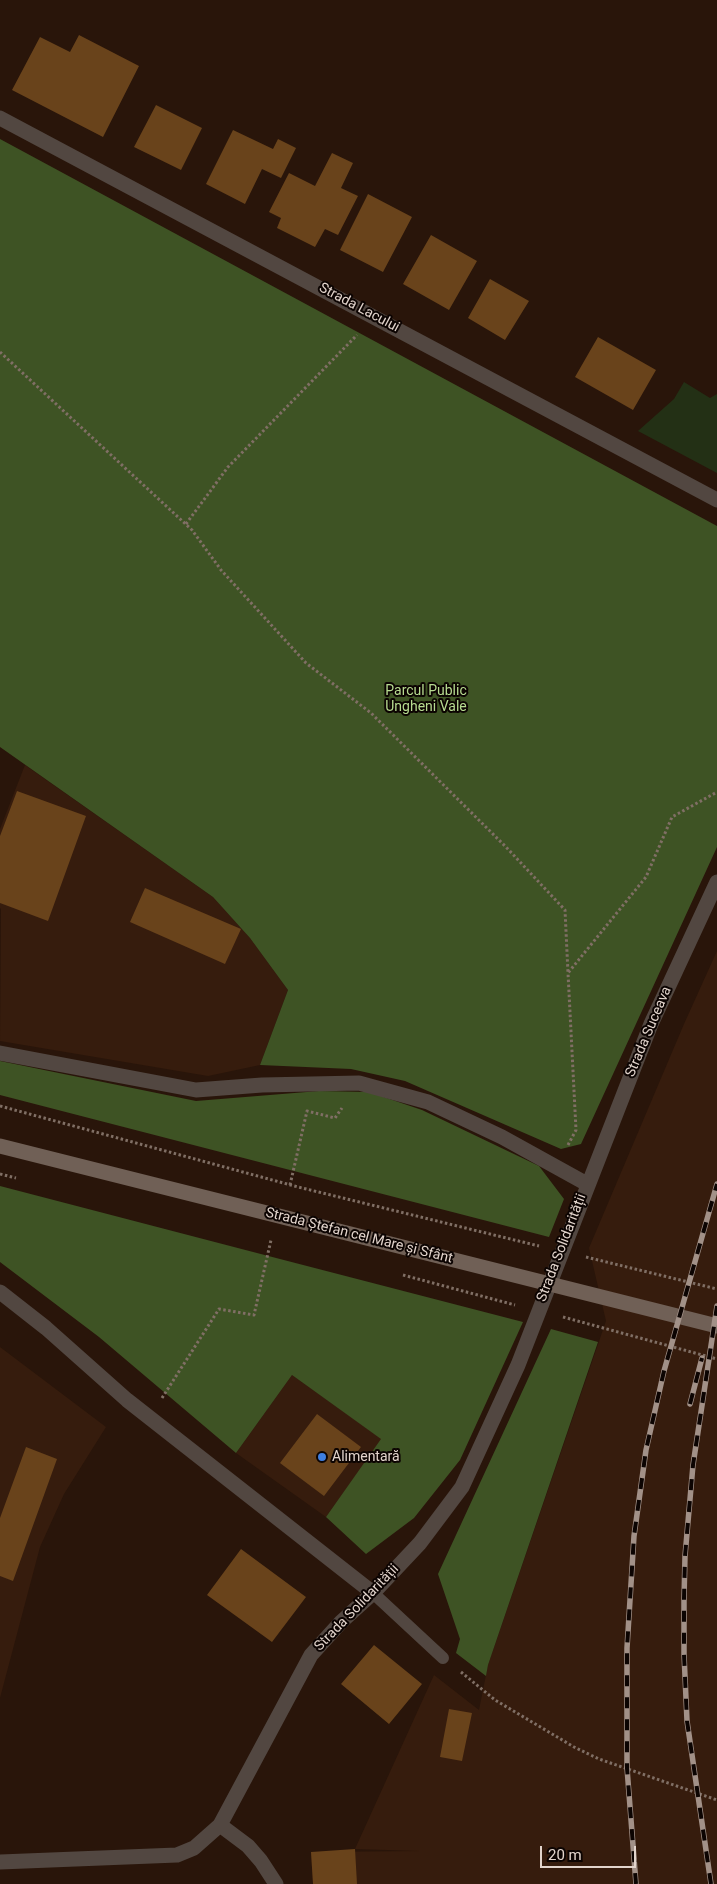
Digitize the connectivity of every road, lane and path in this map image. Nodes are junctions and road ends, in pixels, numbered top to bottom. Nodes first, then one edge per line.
1 (0, 118) edge
2 (375, 316) junction
3 (0, 352) edge
4 (717, 500) edge
5 (186, 524) junction
6 (717, 792) edge
7 (717, 882) edge
8 (568, 973) junction
9 (0, 1053) edge
10 (0, 1106) edge
11 (335, 1118) dead end
12 (0, 1146) edge
13 (557, 1168) junction
14 (587, 1184) junction
15 (290, 1185) junction
16 (271, 1240) dead end
17 (546, 1247) dead end
18 (584, 1257) dead end
19 (403, 1275) dead end
20 (717, 1289) edge
21 (0, 1292) edge
22 (517, 1305) dead end
23 (555, 1316) dead end
24 (717, 1326) edge
25 (717, 1359) edge
26 (159, 1403) dead end
27 (373, 1593) junction
28 (443, 1658) dead end
29 (220, 1825) junction
30 (0, 1862) edge
31 (276, 1884) edge

1 - 2 street, Strada Lacului
2 - 4 street, Strada Lacului
2 - 5 path
3 - 5 path
5 - 8 path
6 - 8 path
7 - 14 street, Strada Suceava
8 - 13 path
9 - 13 street
10 - 15 path
11 - 15 path
12 - 24 main road, Strada Ștefan cel Mare și Sfânt
13 - 14 street
14 - 27 street, Strada Solidarității
15 - 17 path
16 - 26 path
18 - 20 path
19 - 22 path
21 - 27 street
23 - 25 path
27 - 28 lane
27 - 29 street, Strada Solidarității
29 - 30 street, Strada Solidarității
29 - 31 street

